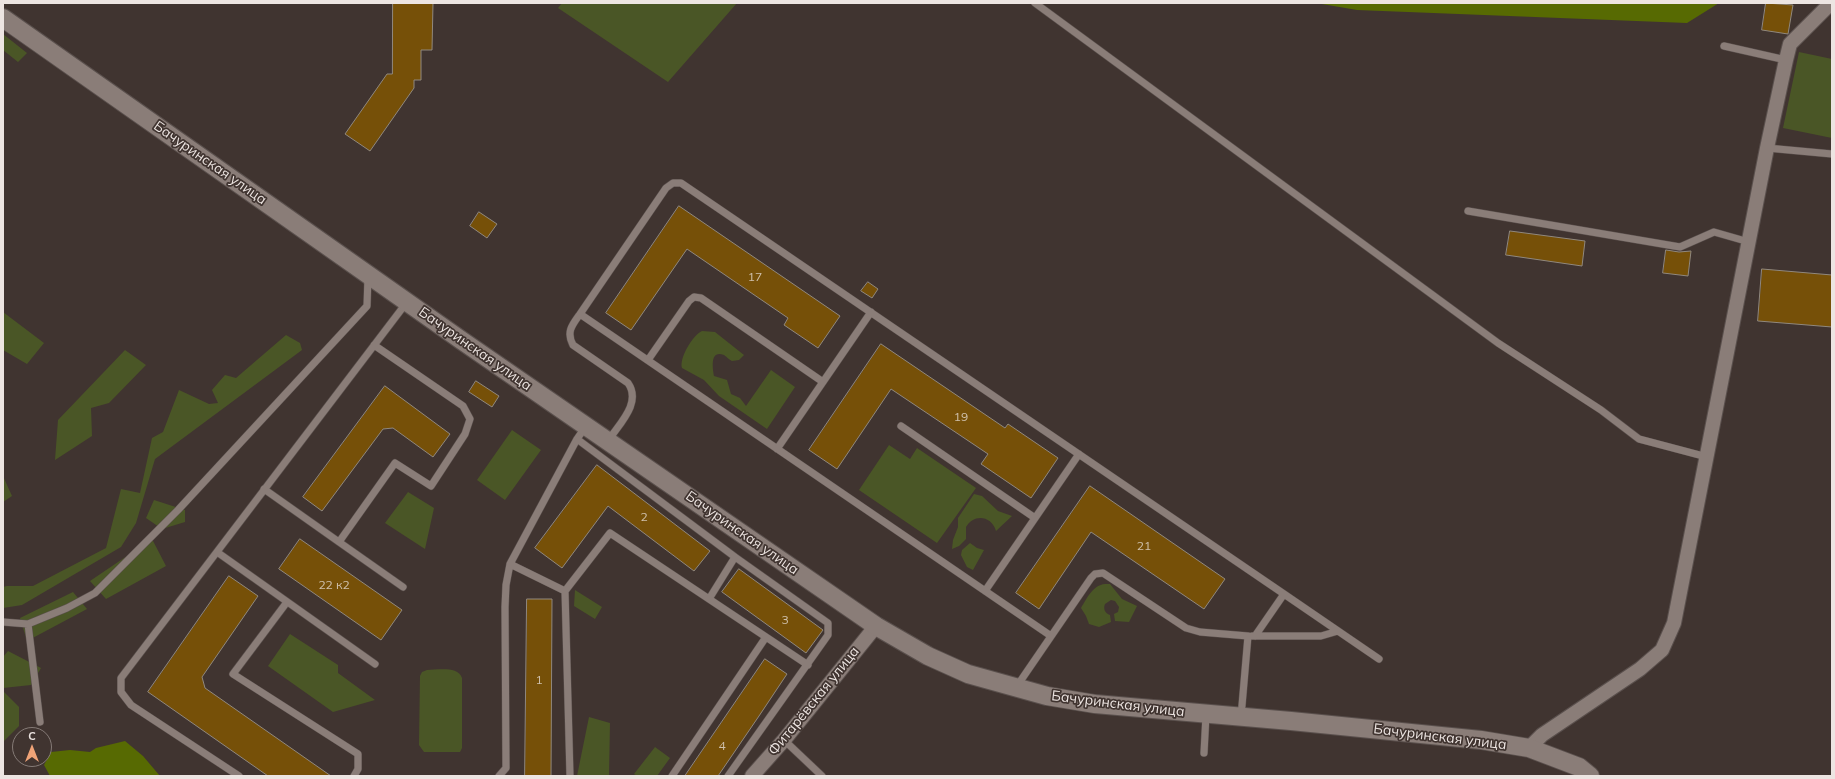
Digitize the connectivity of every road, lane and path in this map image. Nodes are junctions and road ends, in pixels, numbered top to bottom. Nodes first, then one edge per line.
1 (1036, 3) edge
2 (1832, 3) edge
3 (3, 18) edge
4 (1724, 46) dead end
5 (1786, 60) junction
6 (1767, 148) junction
7 (1832, 154) edge
8 (1468, 211) dead end
9 (1749, 242) junction
10 (368, 275) junction
11 (407, 302) junction
12 (871, 312) junction
13 (580, 314) junction
14 (374, 345) junction
15 (648, 360) junction
16 (824, 382) junction
17 (901, 426) dead end
18 (581, 432) junction
19 (608, 441) junction
20 (777, 449) junction
21 (1079, 454) junction
22 (1706, 457) junction
23 (264, 489) junction
24 (1035, 518) junction
25 (339, 542) junction
26 (217, 552) junction
27 (735, 557) junction
28 (510, 564) junction
29 (403, 587) dead end
30 (565, 591) junction
31 (985, 591) junction
32 (1284, 594) junction
33 (709, 599) junction
34 (287, 602) junction
35 (3, 622) edge
36 (28, 624) junction
37 (876, 626) junction
38 (1338, 631) junction
39 (1051, 636) junction
40 (1251, 636) junction
41 (766, 637) junction
42 (1379, 659) dead end
43 (375, 664) dead end
44 (808, 665) junction
45 (1016, 688) junction
46 (1206, 714) junction
47 (1241, 717) junction
48 (40, 722) dead end
49 (784, 740) junction
50 (1529, 748) junction
51 (1204, 752) dead end
52 (240, 776) edge
53 (354, 776) edge
54 (499, 776) edge
55 (570, 776) edge
56 (672, 776) edge
57 (728, 776) edge
58 (752, 776) edge
59 (822, 776) edge
60 (1590, 776) edge

1 - 22 lane
2 - 5 street
3 - 10 street, Бачуринская улица
4 - 5 lane
5 - 6 street
6 - 7 lane
6 - 9 street
8 - 9 lane
9 - 22 street
10 - 11 street, Бачуринская улица
10 - 36 lane
11 - 14 lane
11 - 18 street, Бачуринская улица
12 - 13 lane
12 - 16 lane
12 - 21 lane
13 - 15 lane
13 - 19 lane
14 - 23 lane
14 - 25 lane
15 - 16 lane
15 - 20 lane
16 - 20 lane
17 - 24 lane
18 - 19 street, Бачуринская улица
18 - 27 lane
18 - 28 lane
19 - 37 street, Бачуринская улица
20 - 31 lane
21 - 24 lane
21 - 32 lane
22 - 50 street
23 - 25 lane
23 - 26 lane
24 - 31 lane
25 - 29 lane
26 - 34 lane
26 - 52 lane
27 - 33 lane
27 - 44 lane
28 - 30 lane
28 - 54 lane
30 - 33 lane
30 - 55 lane
31 - 39 lane
32 - 38 lane
32 - 40 lane
33 - 41 lane
34 - 43 lane
34 - 53 lane
35 - 36 lane
36 - 48 lane
37 - 45 street, Бачуринская улица
37 - 49 street, Фитарёвская улица
38 - 40 lane
38 - 42 lane
39 - 40 lane
39 - 45 lane
40 - 47 lane
41 - 44 lane
41 - 56 lane
44 - 57 lane
45 - 46 street, Бачуринская улица
46 - 47 street, Бачуринская улица
46 - 51 lane
47 - 50 street, Бачуринская улица
49 - 58 street, Фитарёвская улица
49 - 59 lane
50 - 60 street, Бачуринская улица

